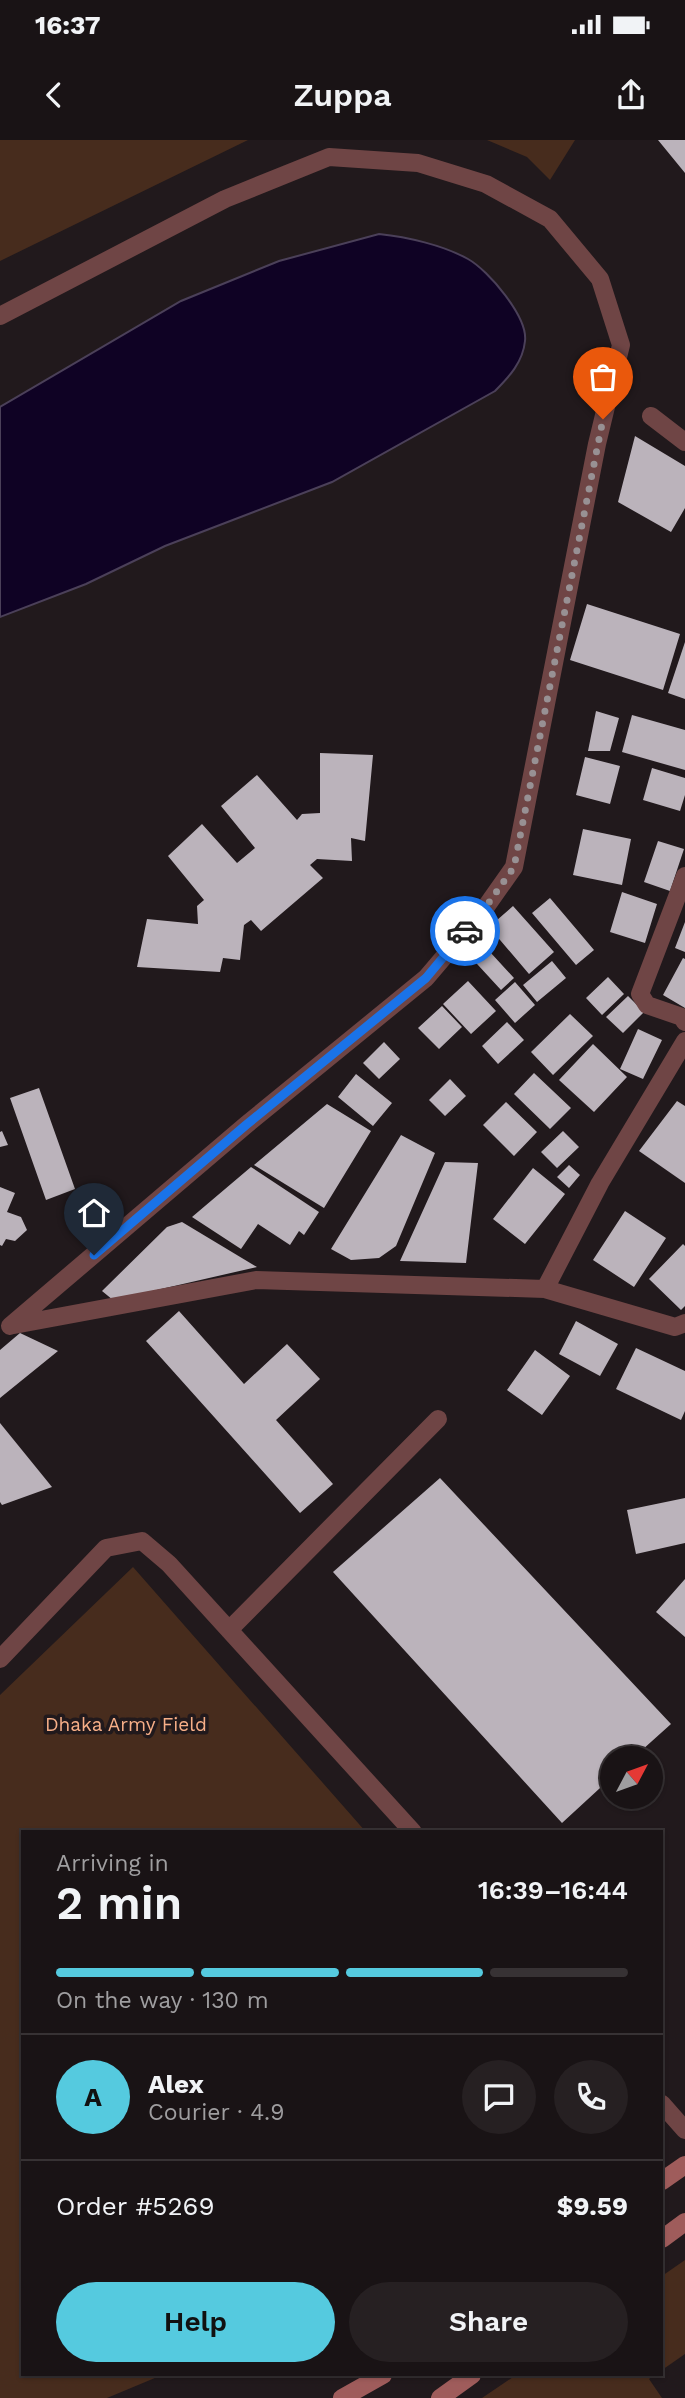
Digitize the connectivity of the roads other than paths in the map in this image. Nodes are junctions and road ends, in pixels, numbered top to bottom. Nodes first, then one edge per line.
1 (328, 149) edge
2 (0, 316) edge
3 (651, 416) dead end
4 (685, 442) edge
5 (685, 876) edge
6 (685, 1021) edge
7 (685, 1041) edge
8 (545, 1289) junction
9 (685, 1323) edge
10 (5, 1324) edge
11 (438, 1419) dead end
12 (229, 1630) junction
13 (0, 1659) edge
14 (411, 1830) edge
15 (663, 2105) edge
16 (685, 2130) edge
17 (685, 2165) edge
18 (663, 2180) edge
19 (685, 2222) edge
20 (663, 2238) edge
21 (381, 2376) edge
22 (471, 2376) edge
23 (342, 2398) edge
24 (440, 2398) edge

1 - 2 street
1 - 10 street
3 - 4 street
5 - 6 street
7 - 8 street
8 - 9 street
8 - 10 street
11 - 12 street
12 - 13 street
12 - 14 street
15 - 16 street
17 - 18 main road
19 - 20 main road
21 - 23 main road
22 - 24 main road

